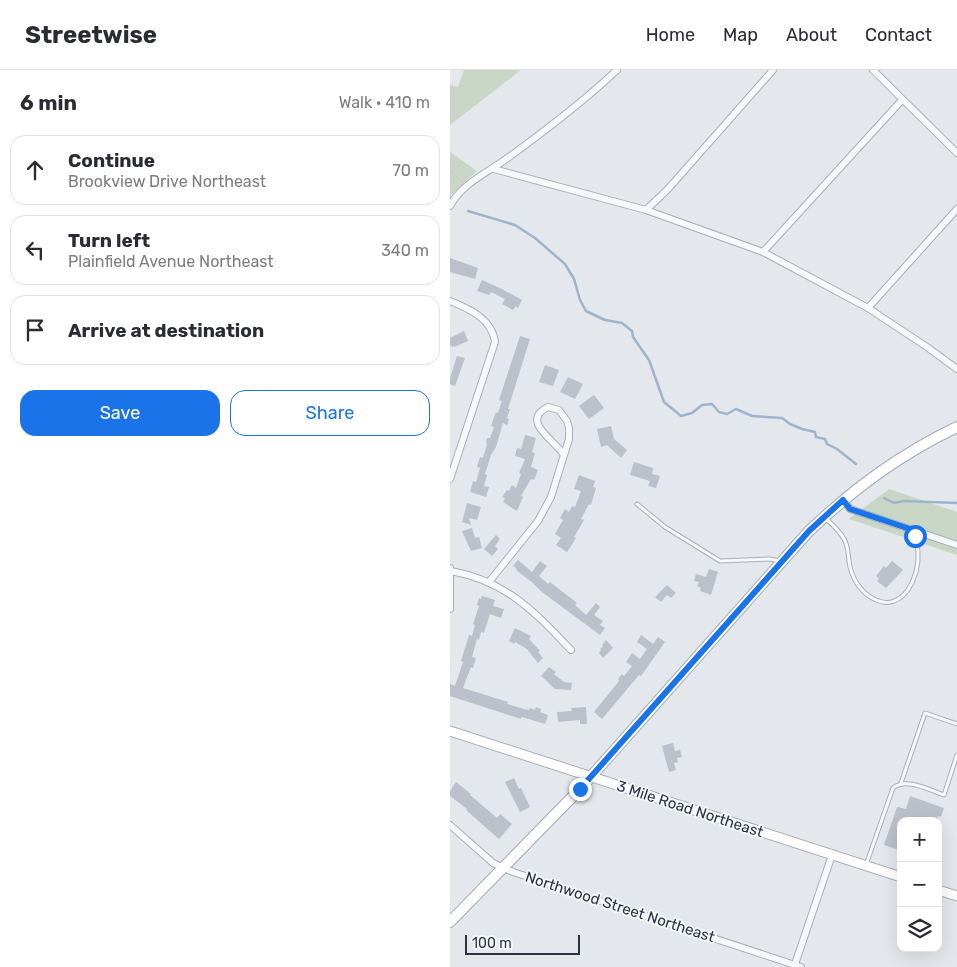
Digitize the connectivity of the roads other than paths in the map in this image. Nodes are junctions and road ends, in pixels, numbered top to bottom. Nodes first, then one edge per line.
1 (617, 70) edge
2 (773, 70) edge
3 (873, 70) edge
4 (902, 100) junction
5 (957, 153) edge
6 (494, 169) junction
7 (450, 206) edge
8 (957, 209) edge
9 (646, 210) junction
10 (763, 252) junction
11 (450, 302) edge
12 (868, 308) junction
13 (957, 369) edge
14 (957, 427) edge
15 (564, 455) junction
16 (450, 479) edge
17 (843, 500) junction
18 (637, 504) dead end
19 (824, 517) junction
20 (913, 530) junction
21 (957, 545) edge
22 (784, 561) junction
23 (450, 569) edge
24 (489, 582) junction
25 (450, 609) edge
26 (571, 650) dead end
27 (957, 724) edge
28 (450, 731) edge
29 (957, 755) edge
30 (591, 777) junction
31 (901, 783) junction
32 (450, 825) edge
33 (832, 855) junction
34 (865, 866) junction
35 (503, 868) junction
36 (897, 876) edge
37 (942, 891) edge
38 (957, 896) edge
39 (450, 922) edge
40 (797, 966) edge

1 - 6 street
2 - 9 street
3 - 4 street
4 - 5 street
4 - 10 street
6 - 7 street
6 - 9 street
8 - 12 street
9 - 10 street
10 - 12 street
11 - 16 street
12 - 13 street
14 - 17 main road
15 - 15 street
15 - 24 street
17 - 19 main road
17 - 20 street
18 - 22 lane
19 - 20 lane
19 - 22 main road
20 - 21 street
22 - 30 main road
23 - 24 street
23 - 25 street
24 - 26 street
27 - 31 lane
28 - 30 main road, 3 Mile Road Northeast
29 - 31 lane
30 - 33 main road, 3 Mile Road Northeast
30 - 35 main road
31 - 34 lane
32 - 35 street, Northwood Street Northeast
33 - 34 main road, 3 Mile Road Northeast
33 - 40 street
34 - 36 main road, 3 Mile Road Northeast
35 - 39 main road
35 - 40 street, Northwood Street Northeast
37 - 38 main road

